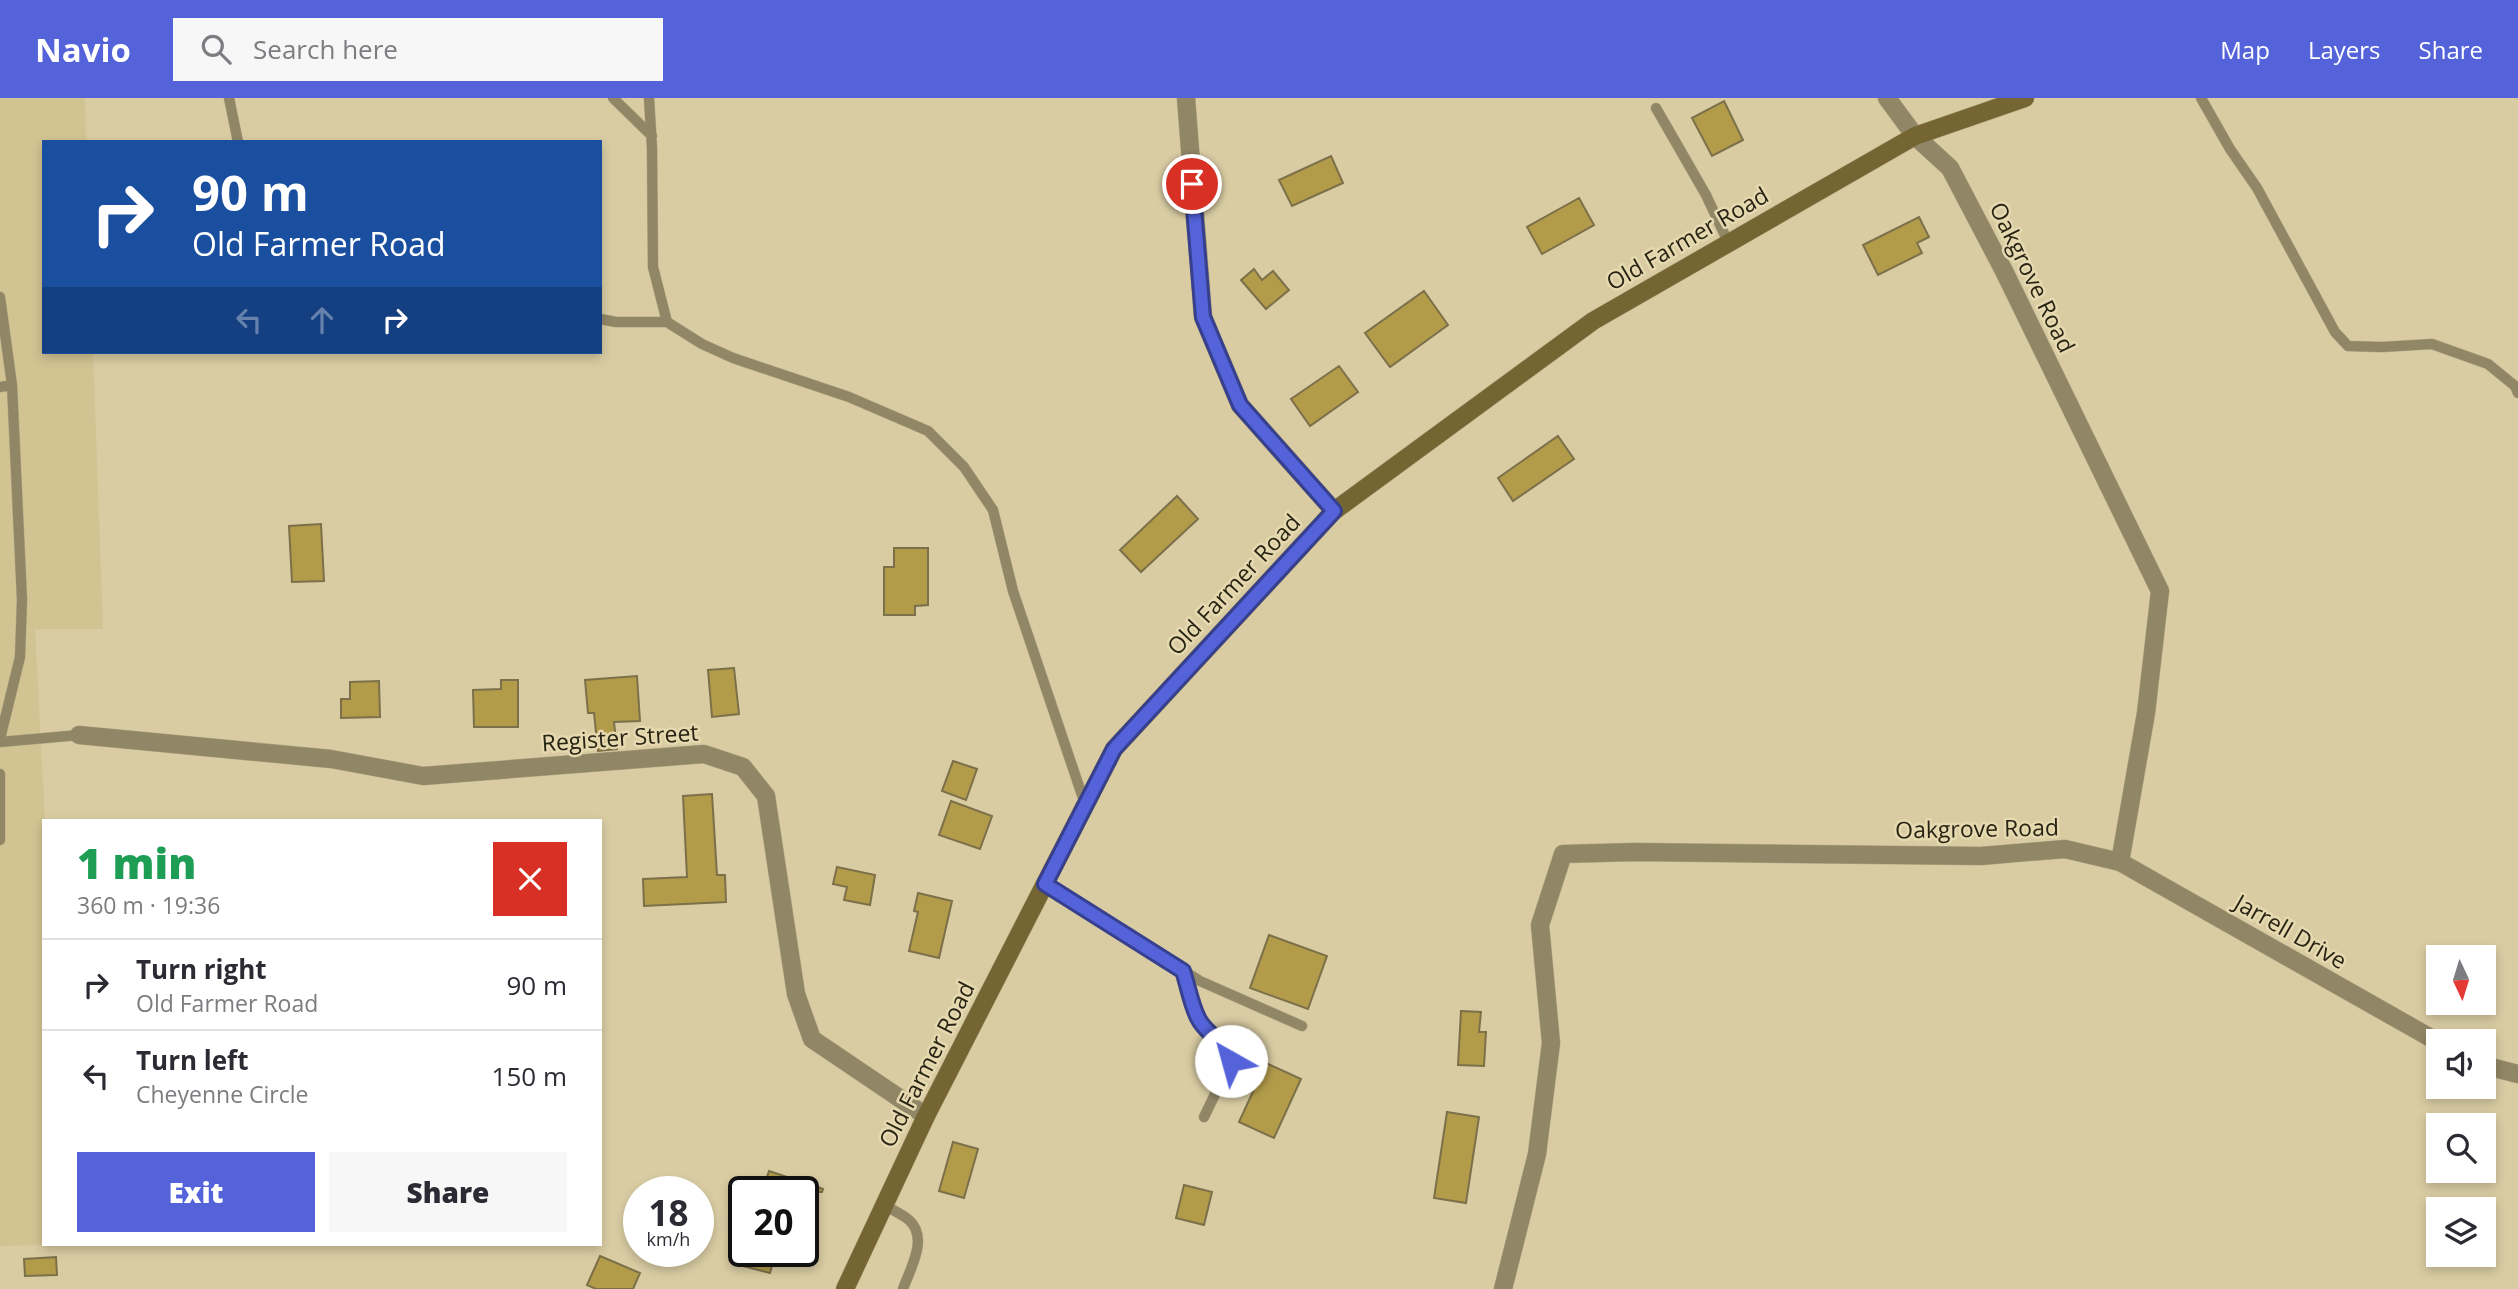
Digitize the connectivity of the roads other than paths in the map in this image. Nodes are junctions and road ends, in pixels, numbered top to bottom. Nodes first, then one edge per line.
1 (229, 98) edge
2 (613, 98) edge
3 (649, 98) edge
4 (1186, 98) edge
5 (1887, 98) edge
6 (2025, 98) edge
7 (2201, 98) edge
8 (1656, 108) dead end
9 (652, 136) junction
10 (1914, 136) junction
11 (238, 140) edge
12 (1728, 242) junction
13 (0, 297) edge
14 (602, 319) edge
15 (667, 322) junction
16 (12, 385) junction
17 (0, 387) edge
18 (2518, 393) edge
19 (1334, 511) junction
20 (79, 735) joint
21 (0, 741) edge
22 (0, 774) edge
23 (1085, 805) junction
24 (0, 840) edge
25 (2120, 862) junction
26 (1045, 884) junction
27 (1183, 971) junction
28 (1302, 1026) dead end
29 (2426, 1035) edge
30 (2496, 1068) edge
31 (2518, 1073) edge
32 (926, 1116) junction
33 (1204, 1117) dead end
34 (884, 1205) junction
35 (845, 1289) edge
36 (903, 1289) edge
37 (1503, 1289) edge

1 - 11 lane
2 - 9 lane
3 - 9 lane
4 - 19 street
5 - 10 street, Oakgrove Road
6 - 10 street, Old Farmer Road
7 - 18 lane
8 - 12 lane
9 - 15 lane
10 - 12 street, Old Farmer Road
10 - 25 street, Oakgrove Road
12 - 19 street, Old Farmer Road
13 - 16 lane
14 - 15 lane
15 - 23 lane
16 - 17 lane
16 - 21 lane
19 - 23 street, Old Farmer Road
20 - 21 lane
20 - 32 street, Register Street
22 - 24 lane
23 - 26 street, Old Farmer Road
25 - 29 street, Jarrell Drive
25 - 37 street, Oakgrove Road
26 - 27 lane
26 - 32 street, Old Farmer Road
27 - 28 lane
27 - 33 lane
30 - 31 street
32 - 34 street, Old Farmer Road
34 - 35 street, Old Farmer Road
34 - 36 lane

